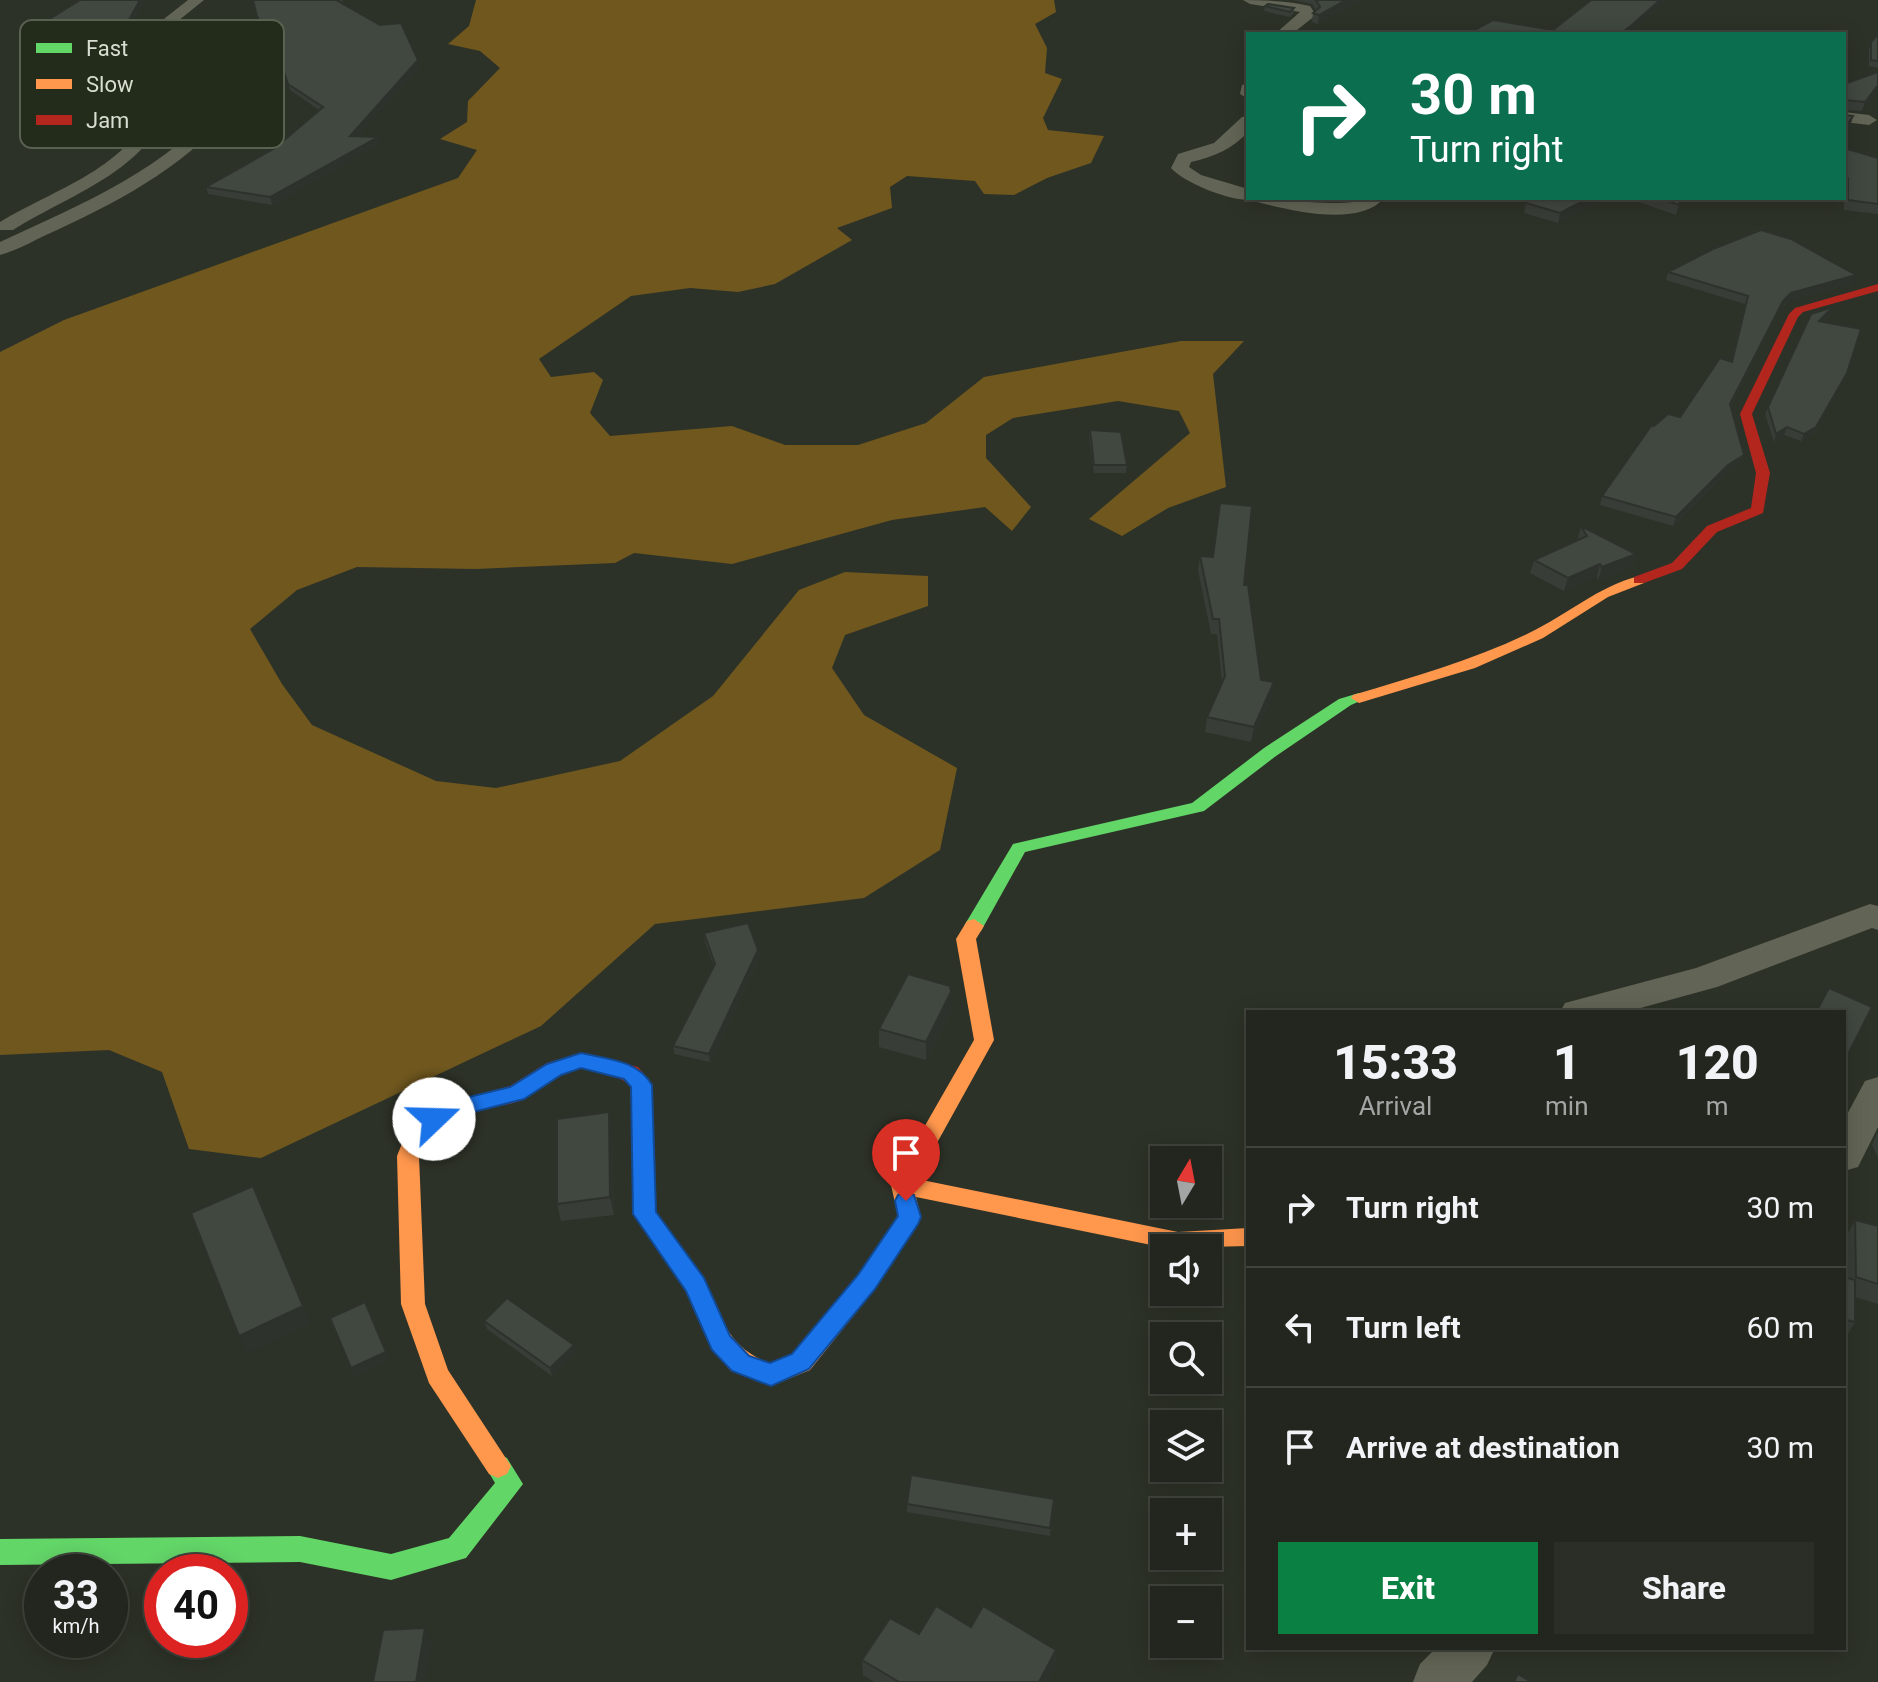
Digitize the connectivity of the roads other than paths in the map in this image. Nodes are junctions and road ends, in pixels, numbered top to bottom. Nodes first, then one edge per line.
1 (197, 0) edge
2 (1250, 0) edge
3 (170, 20) edge
4 (1285, 32) edge
5 (1846, 117) edge
6 (1875, 120) edge
7 (1246, 124) edge
8 (135, 148) edge
9 (187, 148) edge
10 (1246, 194) edge
11 (1273, 200) edge
12 (1373, 200) edge
13 (0, 234) edge
14 (0, 249) edge
15 (1878, 287) edge
16 (1878, 918) edge
17 (1585, 1010) edge
18 (1878, 1091) edge
19 (1846, 1152) edge
20 (902, 1185) junction
21 (1246, 1237) edge
22 (0, 1552) edge
23 (1468, 1650) edge
24 (1438, 1682) edge

1 - 3 street
2 - 4 street
5 - 6 street
7 - 10 street
8 - 13 street
9 - 14 street
11 - 12 street
15 - 20 street
16 - 17 street
18 - 19 street
20 - 21 street
20 - 22 street
23 - 24 street

